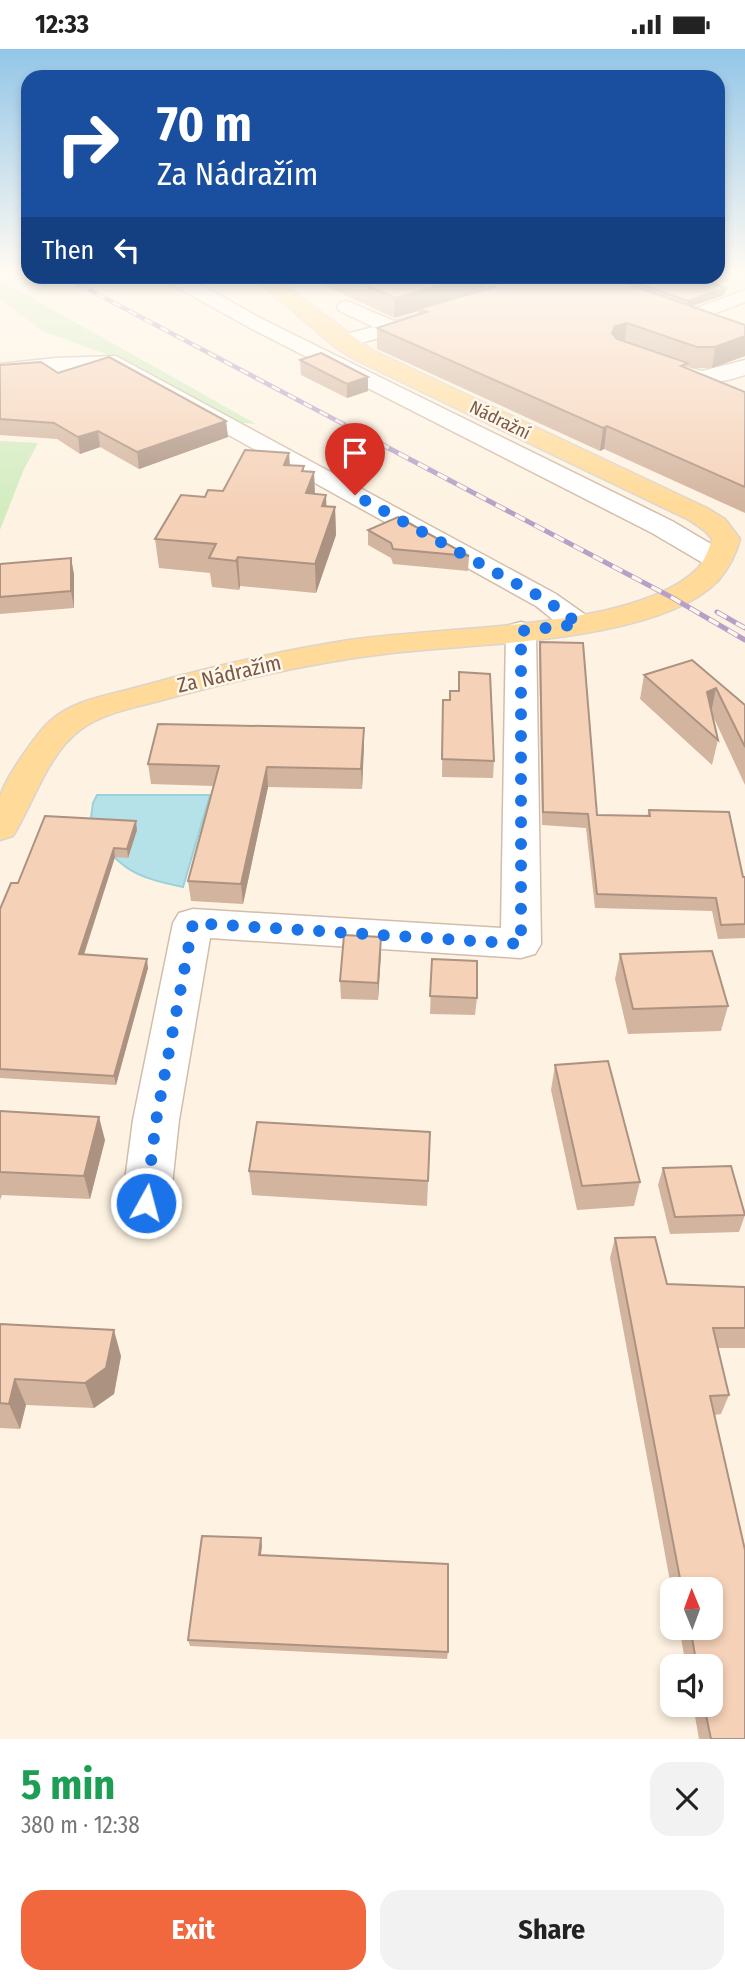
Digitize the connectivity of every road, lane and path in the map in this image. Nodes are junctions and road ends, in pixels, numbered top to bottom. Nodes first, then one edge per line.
1 (311, 351) edge
2 (357, 351) edge
3 (645, 361) edge
4 (745, 367) edge
5 (0, 371) edge
6 (733, 548) edge
7 (579, 624) junction
8 (521, 631) junction
9 (0, 828) edge
10 (146, 1203) dead end

1 - 6 street
2 - 6 main road, Nádražní
3 - 4 street
5 - 7 street
6 - 7 main road, Za Nádražím
7 - 8 main road, Za Nádražím
8 - 9 main road, Za Nádražím
8 - 10 street

